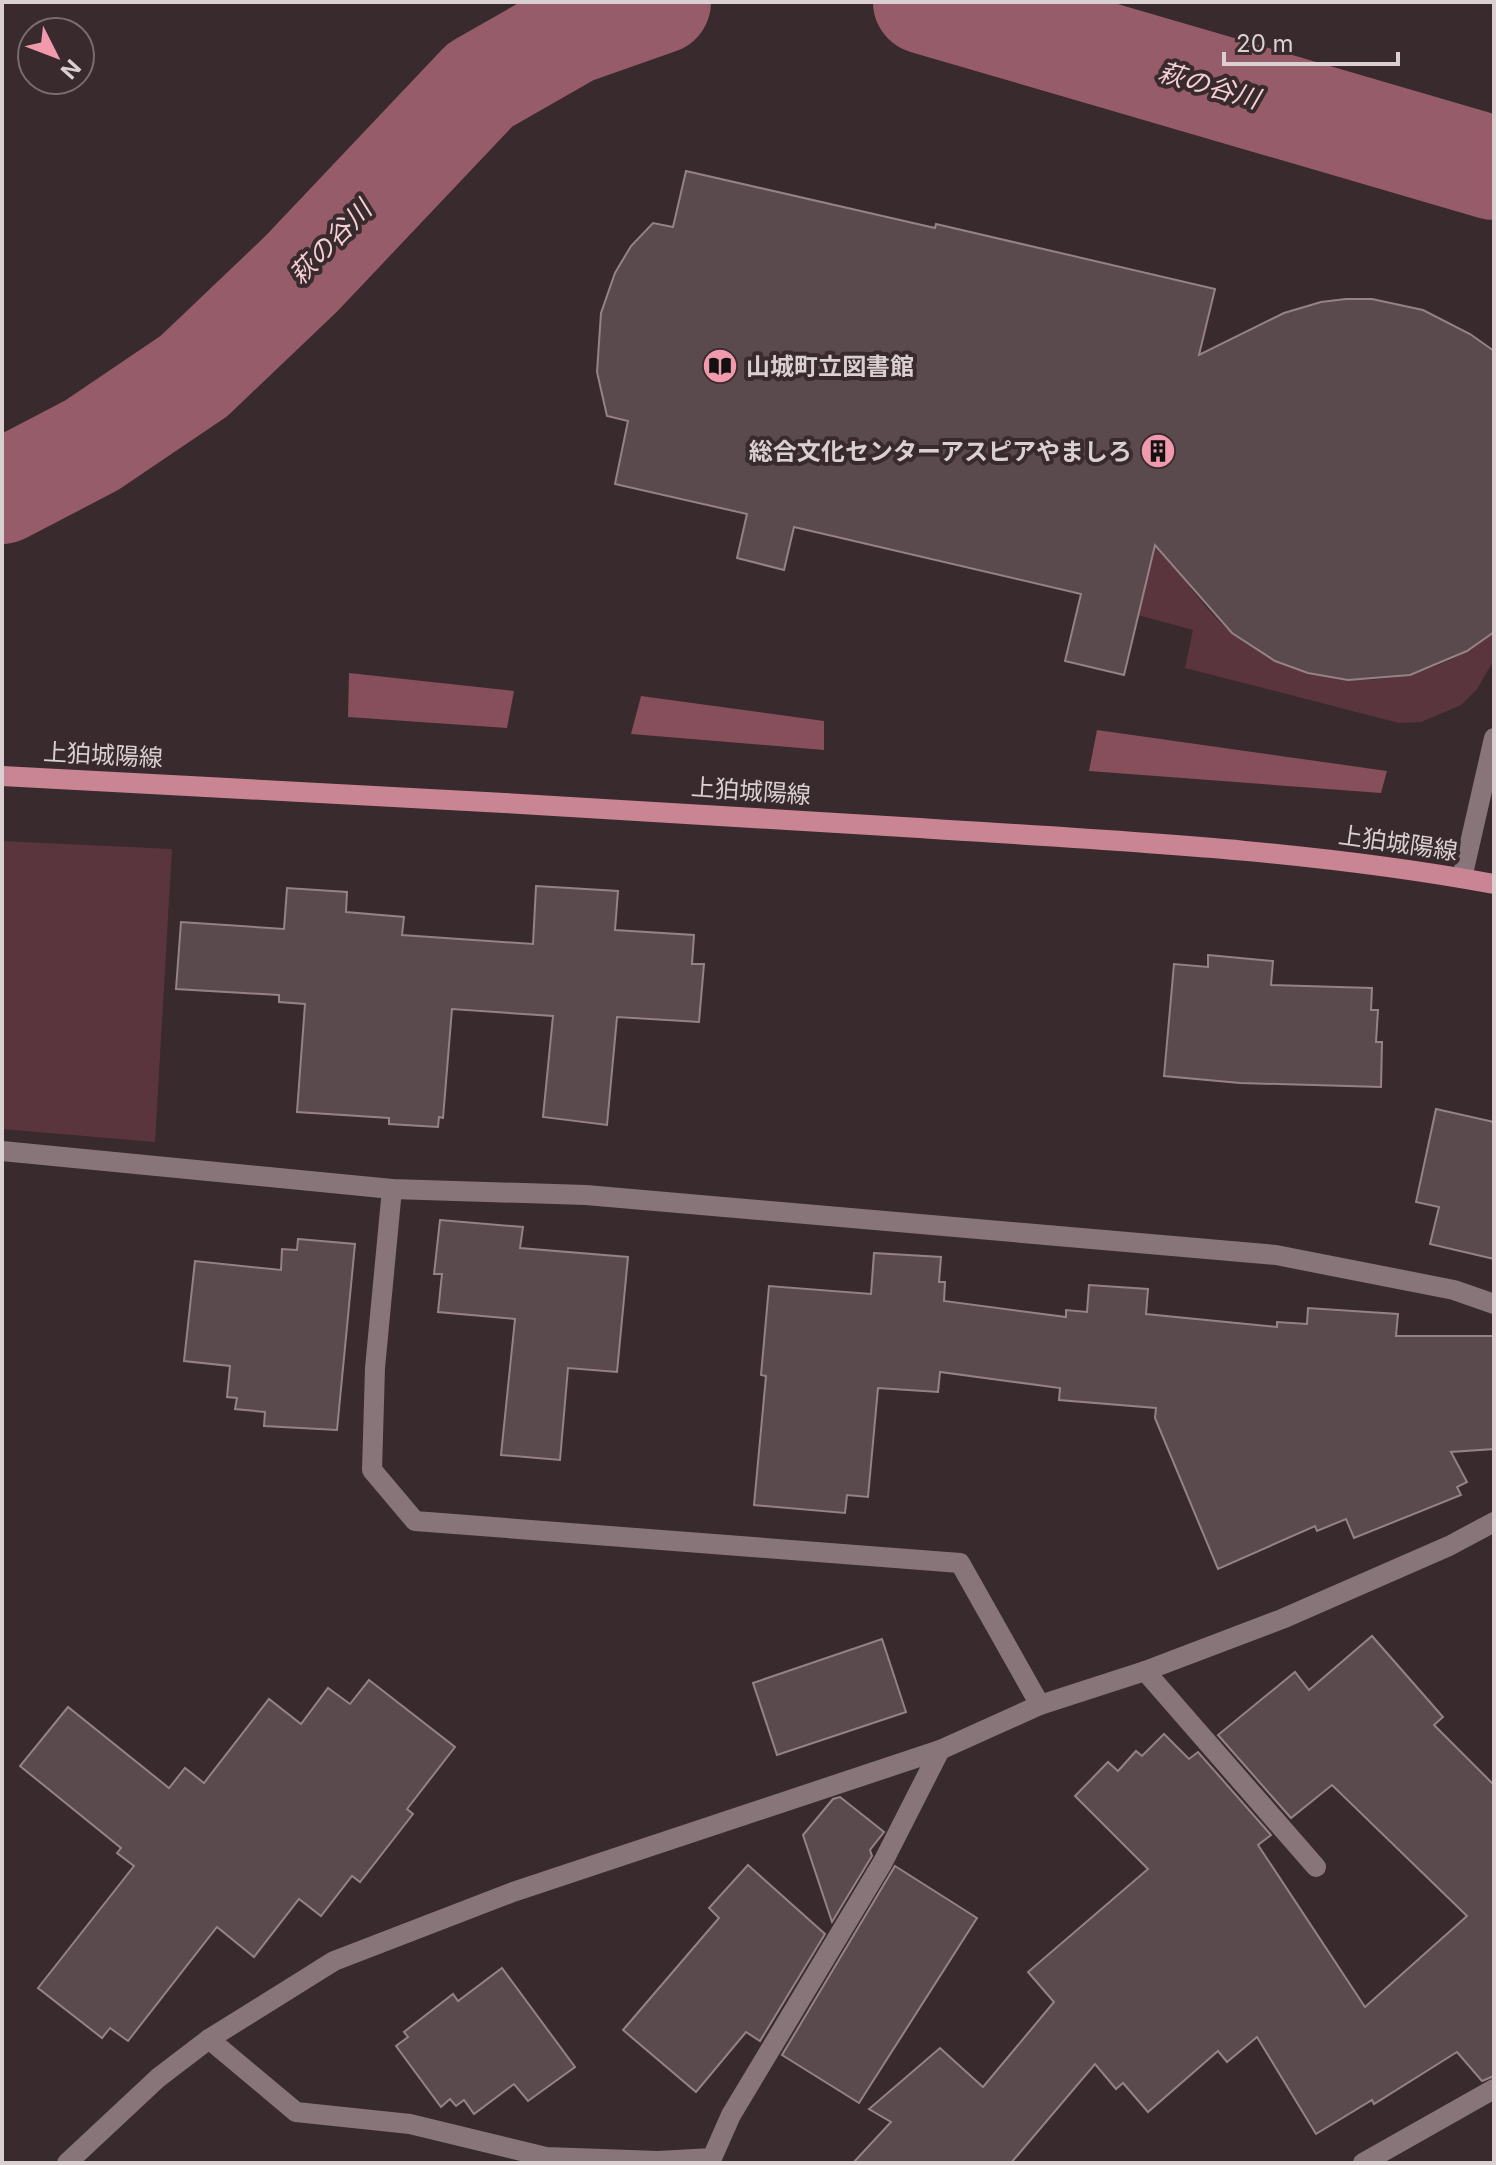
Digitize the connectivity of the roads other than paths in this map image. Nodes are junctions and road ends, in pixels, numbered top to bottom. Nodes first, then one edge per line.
1 (1494, 738) edge
2 (2, 776) edge
3 (1462, 878) junction
4 (1494, 884) edge
5 (2, 1151) edge
6 (392, 1189) junction
7 (1494, 1304) edge
8 (1494, 1522) edge
9 (1145, 1671) junction
10 (1040, 1705) junction
11 (940, 1750) junction
12 (1316, 1867) dead end
13 (209, 2039) junction
14 (1494, 2089) edge
15 (712, 2161) edge
16 (67, 2163) edge
17 (1363, 2163) edge

1 - 3 street
2 - 3 main road, 上狛城陽線
3 - 4 main road, 上狛城陽線
5 - 6 street
6 - 7 street
6 - 10 street
8 - 9 street
9 - 10 street
9 - 12 street
10 - 11 street
11 - 13 street
11 - 15 street
13 - 15 street
13 - 16 street
14 - 17 street

